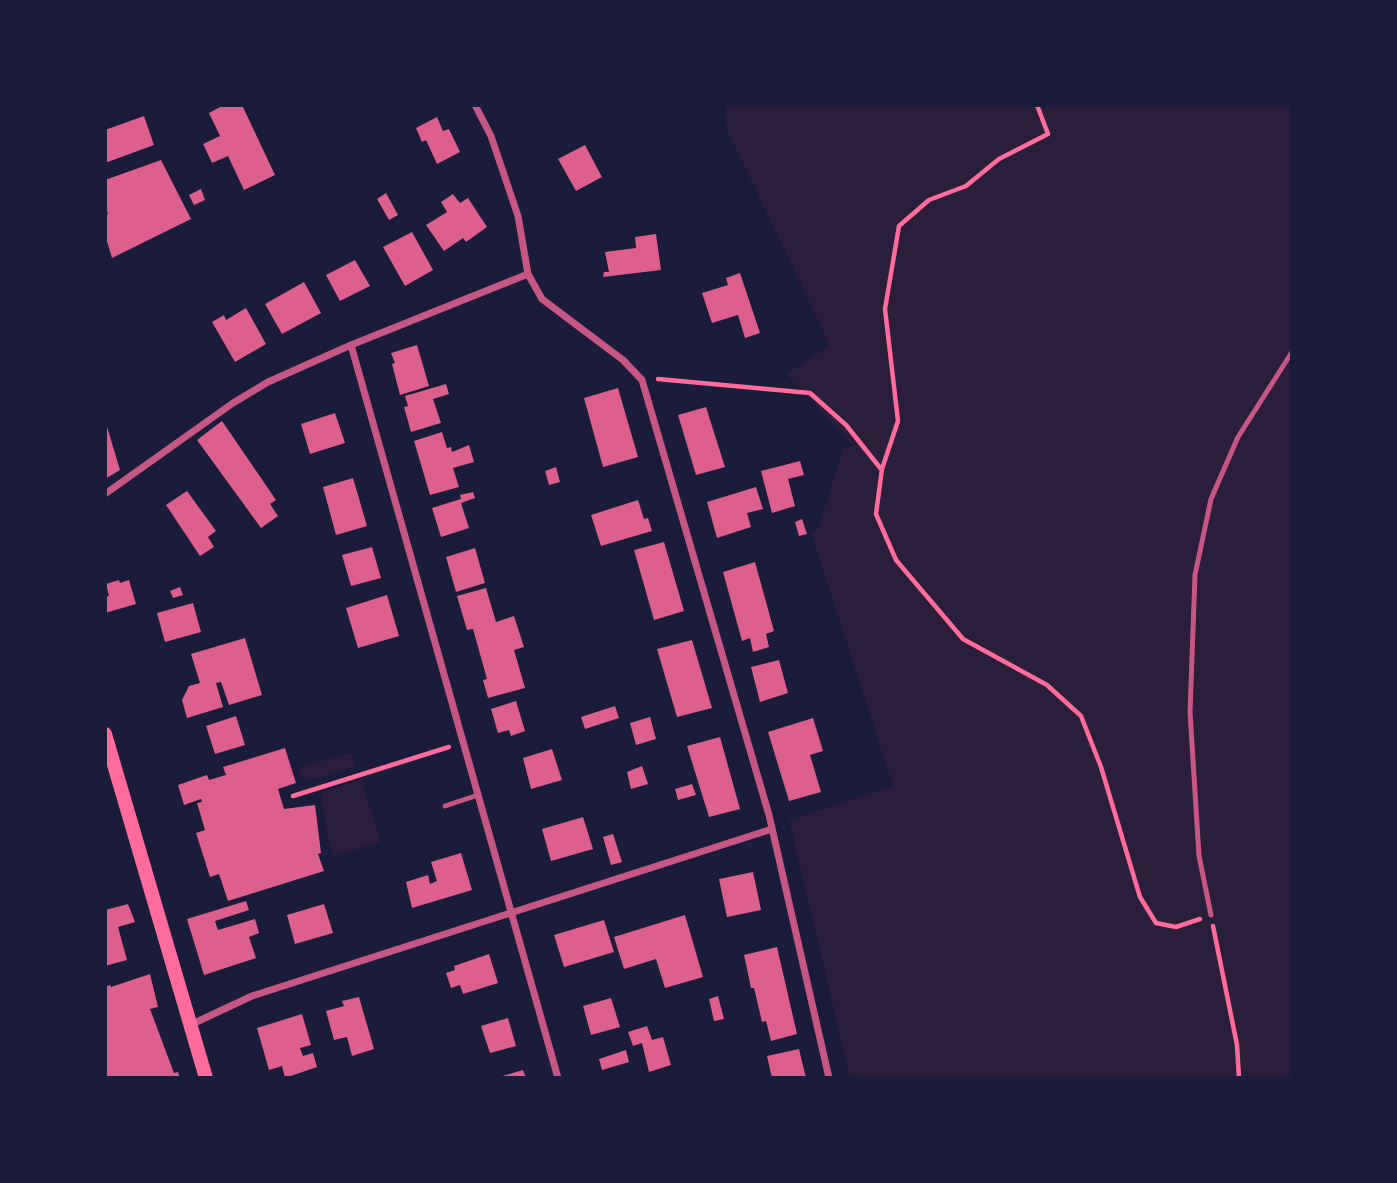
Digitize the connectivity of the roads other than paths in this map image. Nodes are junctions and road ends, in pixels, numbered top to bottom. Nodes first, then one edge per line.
1 (475, 105) edge
2 (528, 274) junction
3 (351, 345) junction
4 (1292, 352) edge
5 (105, 494) edge
6 (105, 734) edge
7 (478, 795) junction
8 (445, 806) dead end
9 (772, 829) junction
10 (512, 913) junction
11 (1211, 915) road end
12 (190, 1025) junction
13 (206, 1078) edge
14 (558, 1078) edge
15 (829, 1078) edge

1 - 2 street
2 - 3 street
2 - 9 street
3 - 5 street
3 - 7 street
4 - 11 lane
6 - 12 main road
7 - 8 lane
7 - 10 street
9 - 10 street
9 - 15 street
10 - 12 street
10 - 14 street
12 - 13 main road

